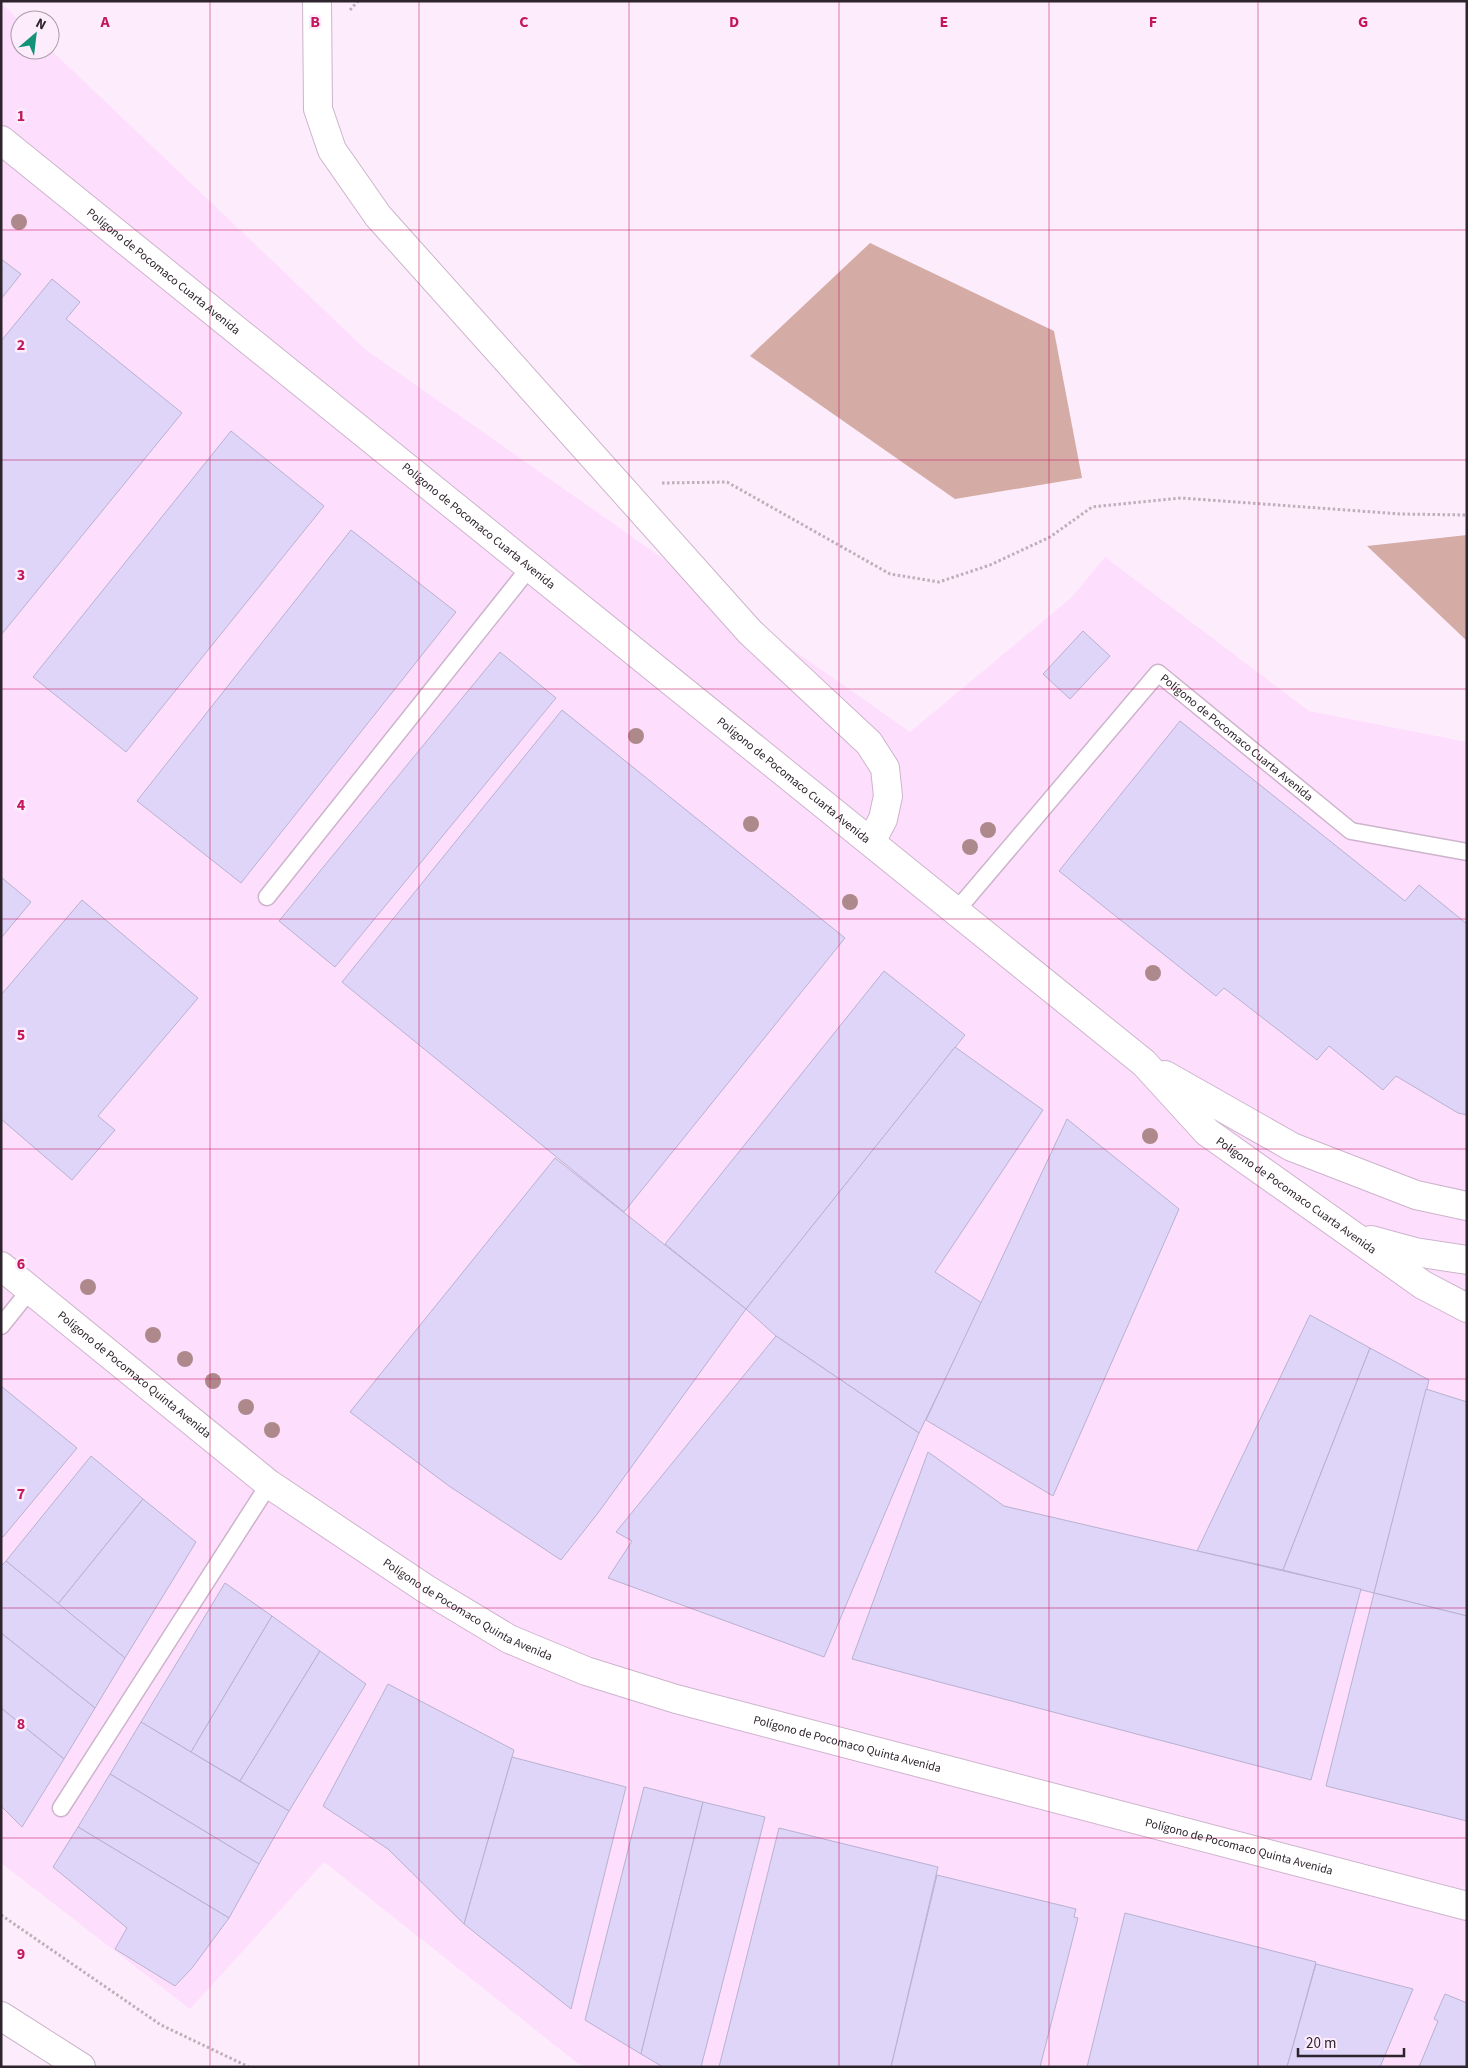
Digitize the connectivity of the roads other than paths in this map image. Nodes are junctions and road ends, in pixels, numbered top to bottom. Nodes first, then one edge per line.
1 (317, 1) edge
2 (1, 140) edge
3 (530, 567) junction
4 (871, 842) junction
5 (1467, 852) edge
6 (267, 898) dead end
7 (956, 911) junction
8 (1144, 1063) junction
9 (1467, 1206) edge
10 (1353, 1236) junction
11 (1467, 1260) edge
12 (1, 1266) edge
13 (30, 1290) junction
14 (1467, 1308) edge
15 (1, 1326) edge
16 (269, 1484) junction
17 (61, 1808) dead end
18 (1467, 1906) edge
19 (1, 2016) edge
20 (81, 2067) edge

1 - 4 street
2 - 3 street, Polígono de Pocomaco Cuarta Avenida
3 - 4 street, Polígono de Pocomaco Cuarta Avenida
3 - 6 lane
4 - 7 street, Polígono de Pocomaco Cuarta Avenida
5 - 7 lane, Polígono de Pocomaco Cuarta Avenida
7 - 8 street, Polígono de Pocomaco Cuarta Avenida
8 - 9 street, Polígono de Pocomaco Cuarta Avenida
8 - 10 street, Polígono de Pocomaco Cuarta Avenida
10 - 11 street
10 - 14 street, Polígono de Pocomaco Cuarta Avenida
12 - 13 street, Polígono de Pocomaco Quinta Avenida
13 - 15 lane
13 - 16 street, Polígono de Pocomaco Quinta Avenida
16 - 17 lane
16 - 18 street, Polígono de Pocomaco Quinta Avenida
19 - 20 street

